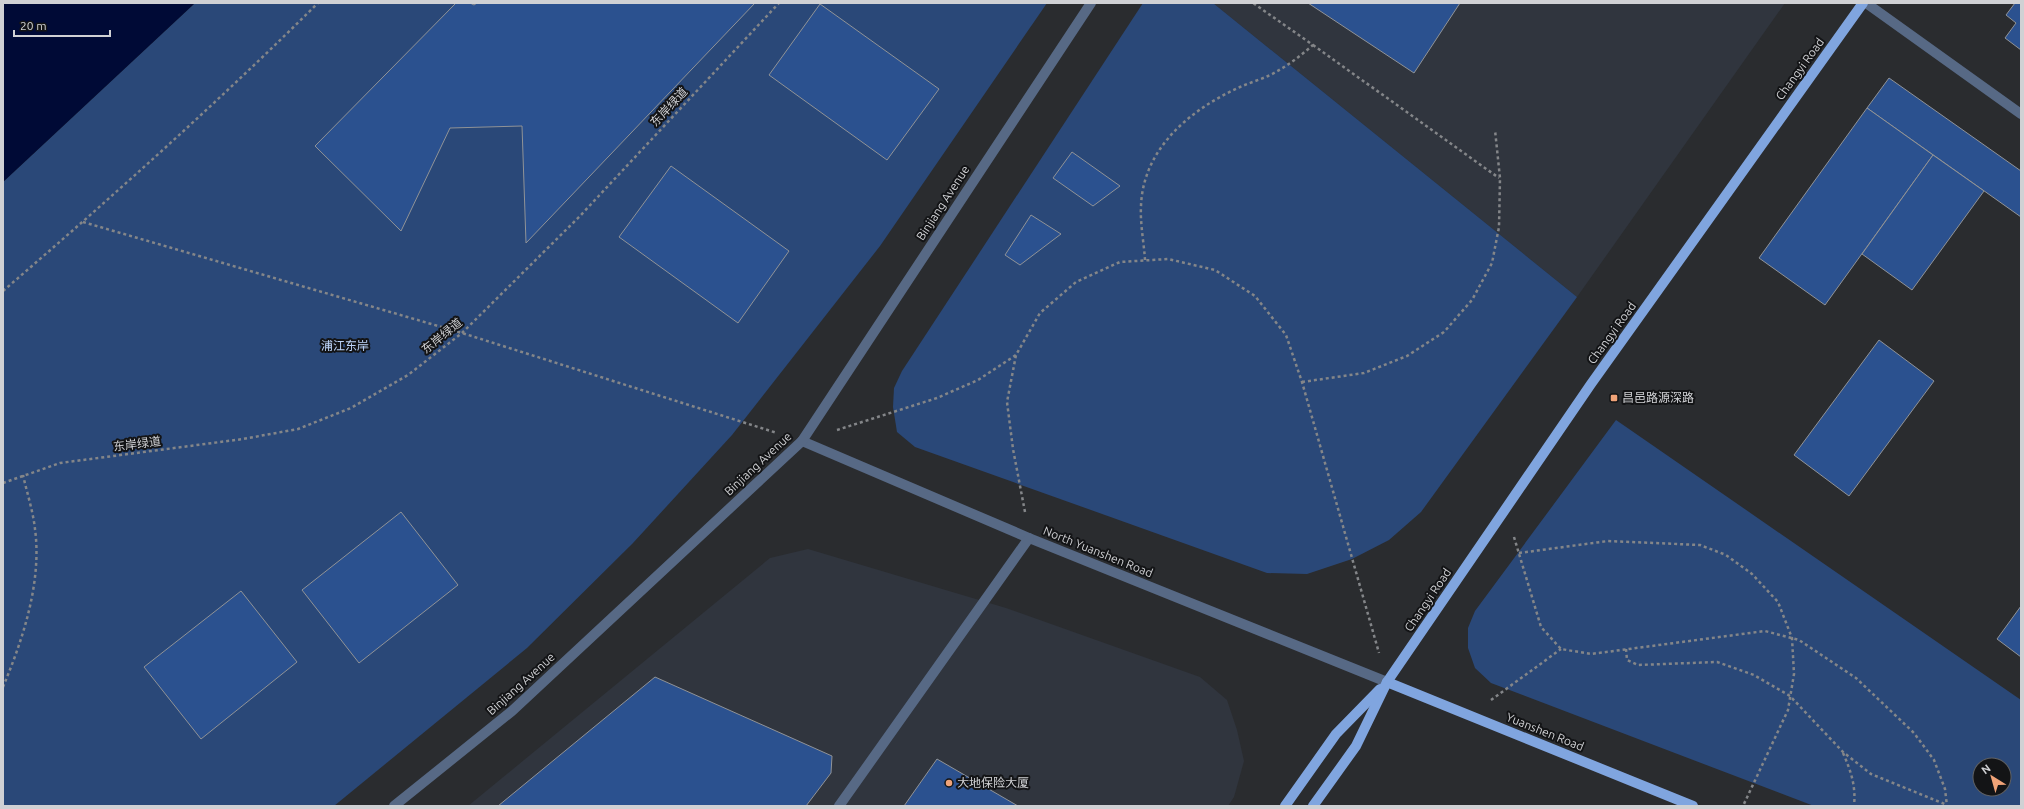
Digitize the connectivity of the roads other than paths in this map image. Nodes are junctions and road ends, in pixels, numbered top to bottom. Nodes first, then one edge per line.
1 (1091, 3) edge
2 (1863, 3) edge
3 (1866, 3) edge
4 (2021, 114) edge
5 (802, 441) junction
6 (1030, 538) junction
7 (1387, 682) junction
8 (394, 806) edge
9 (839, 806) edge
10 (1286, 806) edge
11 (1313, 806) edge
12 (1693, 806) edge

1 - 5 street, Binjiang Avenue
2 - 7 main road, Changyi Road
3 - 4 street
5 - 6 street, North Yuanshen Road
5 - 8 street, Binjiang Avenue
6 - 7 street, North Yuanshen Road
6 - 9 street
7 - 10 main road, Changyi Road
7 - 11 main road, Changyi Road
7 - 12 main road, Yuanshen Road

